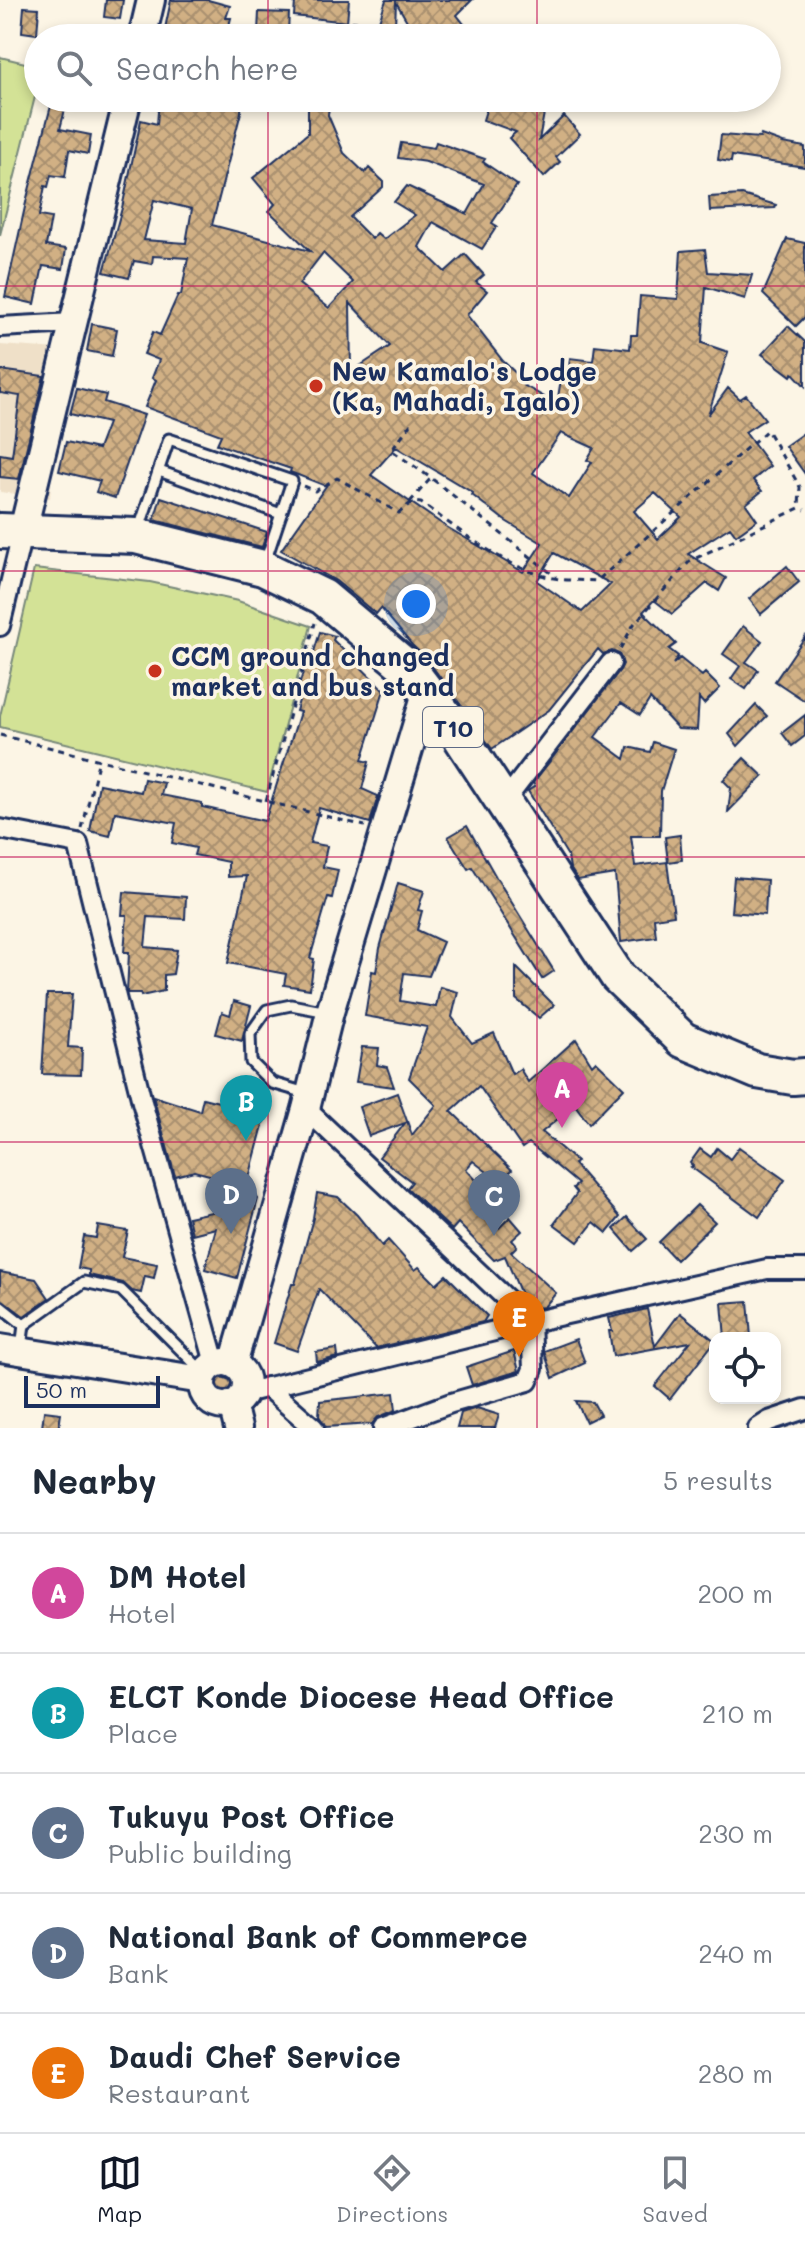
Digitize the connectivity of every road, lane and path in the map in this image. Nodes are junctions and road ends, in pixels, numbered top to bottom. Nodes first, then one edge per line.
1 (151, 0) edge
2 (145, 24) edge
3 (125, 112) edge
4 (74, 323) junction
5 (0, 327) edge
6 (411, 424) dead end
7 (159, 471) junction
8 (431, 478) junction
9 (292, 481) junction
10 (799, 508) junction
11 (805, 510) edge
12 (399, 513) junction
13 (281, 514) junction
14 (12, 531) edge
15 (136, 536) junction
16 (263, 568) junction
17 (559, 579) junction
18 (323, 597) junction
19 (0, 626) edge
20 (611, 663) joint
21 (426, 693) junction
22 (0, 735) edge
23 (99, 759) junction
24 (266, 801) junction
25 (504, 802) junction
26 (0, 829) edge
27 (384, 831) junction
28 (78, 844) junction
29 (330, 1012) junction
30 (805, 1076) edge
31 (308, 1102) junction
32 (805, 1269) edge
33 (0, 1306) edge
34 (531, 1322) junction
35 (24, 1325) junction
36 (10, 1349) edge
37 (214, 1370) junction
38 (245, 1403) edge
39 (805, 1409) edge
40 (314, 1428) edge
41 (383, 1428) edge
42 (758, 1428) edge

1 - 2 main road
3 - 4 main road
4 - 5 street
4 - 14 main road
6 - 8 path
7 - 9 lane
7 - 13 lane
7 - 15 lane
8 - 12 path
8 - 17 path
9 - 12 path
9 - 13 lane
10 - 11 path
10 - 17 path
10 - 20 path
12 - 17 path
13 - 16 lane
14 - 15 highway, T10
14 - 19 street
15 - 16 highway, T10
16 - 18 highway, T10
18 - 21 highway, T10
18 - 24 path
20 - 25 street
21 - 25 highway, T10
21 - 27 main road
22 - 23 path
23 - 24 path
23 - 28 path
24 - 27 path
25 - 30 highway, T10
26 - 28 street
27 - 29 main road
28 - 37 street
29 - 31 main road
29 - 31 lane
31 - 34 street
31 - 37 main road
32 - 34 street
33 - 35 lane
34 - 38 street
34 - 41 street
35 - 36 lane
35 - 37 lane
36 - 37 main road
37 - 38 main road
37 - 38 main road
38 - 40 street
39 - 42 street

